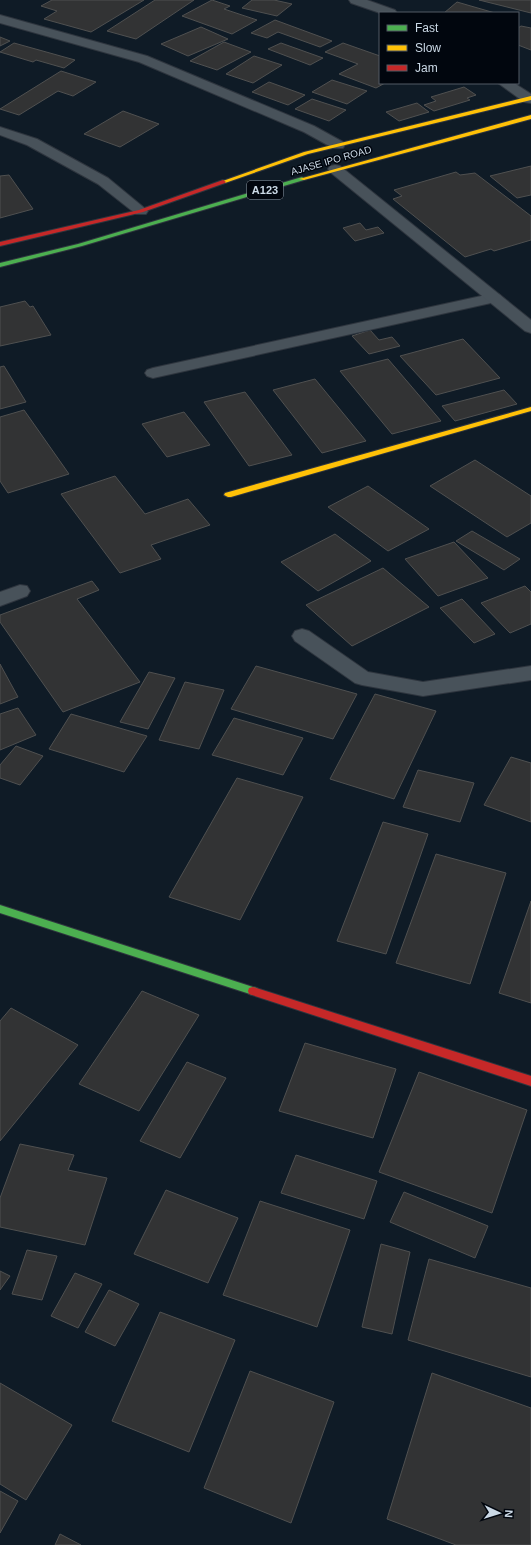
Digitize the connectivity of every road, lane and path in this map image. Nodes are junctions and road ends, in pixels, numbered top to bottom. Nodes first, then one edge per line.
1 (355, 0) edge
2 (388, 12) edge
3 (0, 19) edge
4 (507, 84) edge
5 (530, 99) edge
6 (531, 116) edge
7 (0, 131) edge
8 (338, 145) junction
9 (335, 169) junction
10 (141, 211) junction
11 (0, 244) edge
12 (0, 265) edge
13 (495, 298) junction
14 (531, 328) edge
15 (154, 373) dead end
16 (531, 408) edge
17 (228, 495) dead end
18 (20, 591) dead end
19 (0, 599) edge
20 (302, 636) dead end
21 (531, 672) edge
22 (0, 909) edge
23 (531, 1081) edge

1 - 2 street
3 - 8 lane
4 - 5 street
5 - 8 main road, AJASE IPO ROAD / A123
6 - 9 main road, AJASE IPO ROAD / A123
7 - 10 lane
8 - 10 main road, AJASE IPO ROAD / A123
9 - 12 main road, AJASE IPO ROAD / A123
9 - 13 street
10 - 11 main road, AJASE IPO ROAD / A123
13 - 14 street
13 - 15 lane
16 - 17 main road
18 - 19 street
20 - 21 street
22 - 23 main road

